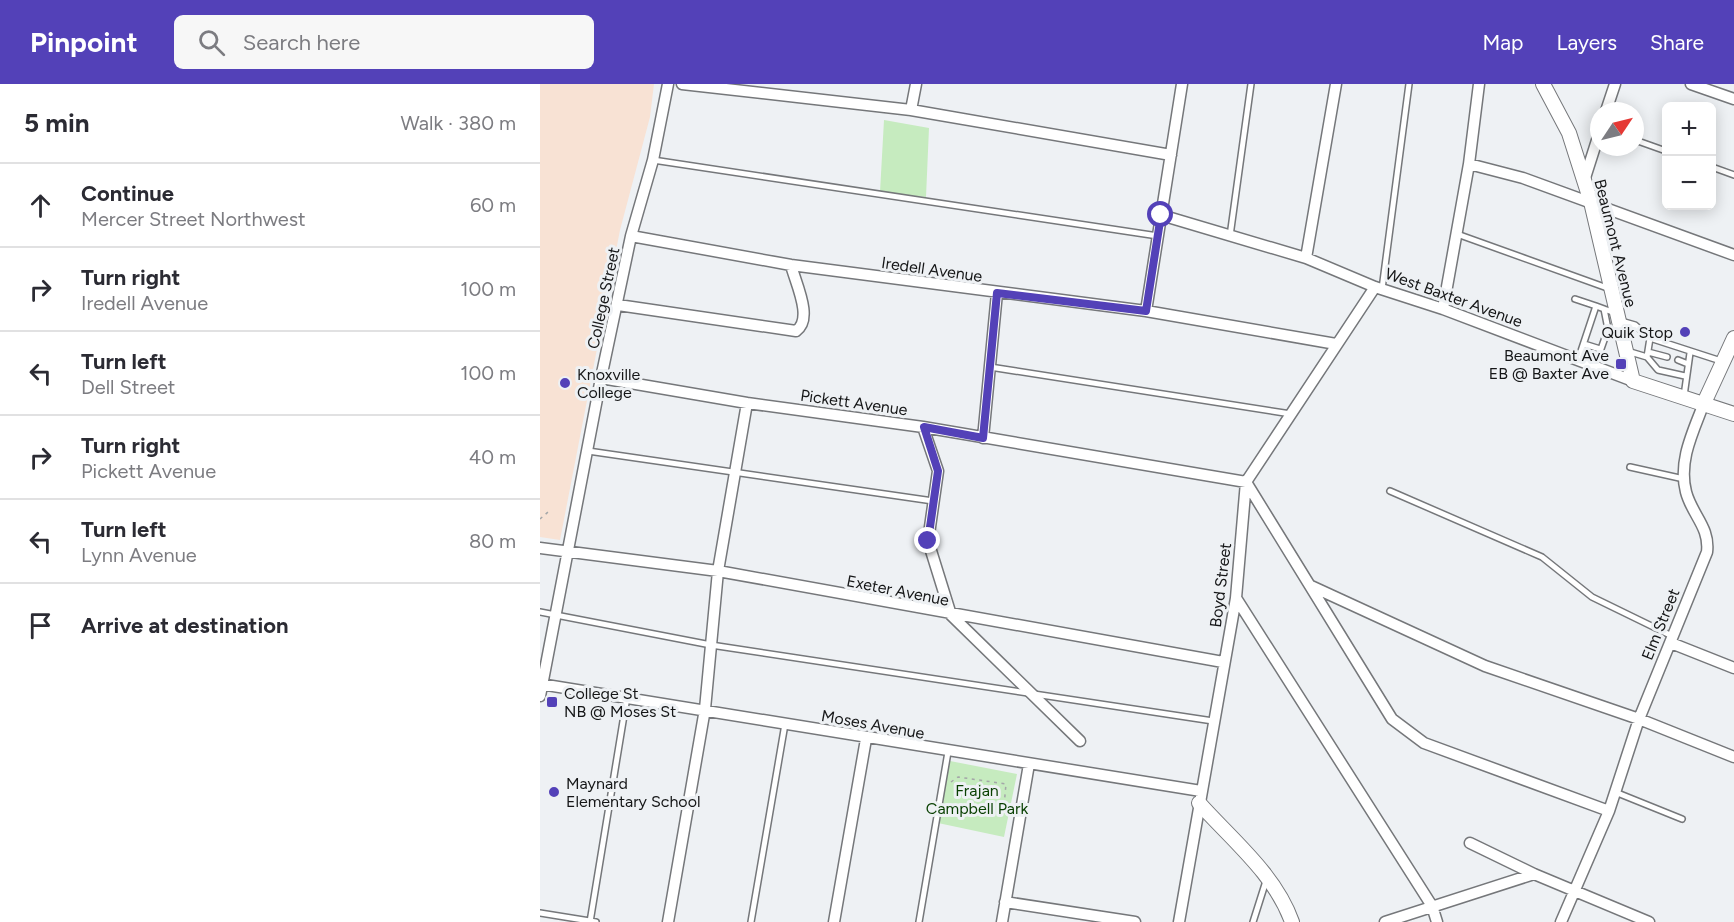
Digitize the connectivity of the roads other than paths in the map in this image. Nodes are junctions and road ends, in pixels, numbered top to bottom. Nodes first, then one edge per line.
1 (668, 84) edge
2 (682, 84) edge
3 (916, 84) edge
4 (1182, 84) edge
5 (1251, 84) edge
6 (1336, 84) edge
7 (1409, 84) edge
8 (1479, 84) edge
9 (1543, 84) edge
10 (1615, 84) edge
11 (1691, 84) edge
12 (1734, 99) edge
13 (1609, 102) edge
14 (912, 110) junction
15 (1644, 143) edge
16 (1662, 150) edge
17 (1171, 155) junction
18 (1592, 156) edge
19 (653, 160) junction
20 (1470, 164) junction
21 (1716, 168) edge
22 (1734, 175) edge
23 (1584, 181) junction
24 (1591, 202) junction
25 (1161, 215) junction
26 (1457, 234) junction
27 (631, 236) junction
28 (1158, 236) junction
29 (1230, 236) junction
30 (1734, 255) edge
31 (1306, 258) junction
32 (791, 265) junction
33 (1379, 288) junction
34 (1612, 290) junction
35 (997, 293) junction
36 (1575, 299) dead end
37 (618, 305) junction
38 (1596, 306) junction
39 (1443, 309) junction
40 (1146, 311) junction
41 (1613, 314) junction
42 (1650, 338) junction
43 (1734, 338) edge
44 (1336, 344) junction
45 (1584, 344) junction
46 (1600, 349) junction
47 (1626, 351) junction
48 (1690, 353) junction
49 (1648, 354) junction
50 (1667, 357) dead end
51 (1578, 360) junction
52 (1678, 360) dead end
53 (1721, 361) junction
54 (1688, 364) junction
55 (1594, 366) junction
56 (989, 367) junction
57 (1658, 370) junction
58 (1685, 376) junction
59 (601, 378) junction
60 (1633, 381) junction
61 (1655, 388) junction
62 (1684, 396) junction
63 (1704, 403) junction
64 (747, 404) junction
65 (1291, 414) junction
66 (1734, 414) edge
67 (924, 427) junction
68 (983, 438) junction
69 (586, 451) junction
70 (1630, 467) dead end
71 (735, 472) junction
72 (1684, 479) junction
73 (1246, 482) junction
74 (1390, 491) dead end
75 (933, 501) junction
76 (540, 548) edge
77 (567, 552) junction
78 (718, 571) junction
79 (1310, 586) junction
80 (1236, 598) junction
81 (540, 612) edge
82 (555, 614) junction
83 (951, 615) junction
84 (1672, 640) junction
85 (711, 645) junction
86 (1223, 662) junction
87 (1734, 668) edge
88 (541, 688) edge
89 (1035, 696) junction
90 (627, 697) junction
91 (705, 709) junction
92 (1639, 719) junction
93 (1213, 721) junction
94 (785, 724) junction
95 (866, 739) junction
96 (1080, 741) dead end
97 (948, 752) junction
98 (1734, 757) edge
99 (1029, 764) junction
100 (1615, 792) junction
101 (1200, 797) junction
102 (1609, 812) junction
103 (1682, 819) dead end
104 (1470, 843) dead end
105 (1534, 874) junction
106 (1267, 876) junction
107 (1575, 891) junction
108 (1005, 902) junction
109 (1431, 906) junction
110 (540, 913) edge
111 (590, 922) edge
112 (596, 922) edge
113 (668, 922) edge
114 (751, 922) edge
115 (834, 922) edge
116 (919, 922) edge
117 (1002, 922) edge
118 (1135, 922) edge
119 (1179, 922) edge
120 (1253, 922) edge
121 (1292, 922) edge
122 (1385, 922) edge
123 (1437, 922) edge
124 (1561, 922) edge
125 (1649, 922) edge

1 - 19 street, College Street
2 - 14 street
3 - 14 street
4 - 17 street
5 - 29 lane
6 - 31 street
7 - 33 lane
8 - 20 street
9 - 23 street, Beaumont Avenue
10 - 13 street
11 - 12 street
14 - 17 street
15 - 16 lane
17 - 25 street
18 - 23 street
19 - 27 street, College Street
19 - 28 lane
20 - 24 street
20 - 26 street
21 - 22 lane
23 - 24 street, Beaumont Avenue
24 - 30 street
24 - 34 street, Beaumont Avenue
25 - 28 street
25 - 29 street, West Baxter Avenue
26 - 34 lane
26 - 39 street
27 - 32 street, Iredell Avenue
27 - 37 street, College Street
28 - 40 street
29 - 31 street, West Baxter Avenue
31 - 33 street, West Baxter Avenue
32 - 35 street, Iredell Avenue
32 - 37 street
33 - 39 street, West Baxter Avenue
33 - 44 street, Boyd Street
34 - 41 street, Beaumont Avenue
35 - 40 street, Iredell Avenue
35 - 56 street
36 - 38 lane
37 - 59 street, College Street
38 - 41 lane
38 - 45 lane
39 - 51 street, West Baxter Avenue
40 - 44 street, Iredell Avenue
41 - 42 lane
41 - 46 lane
41 - 47 street, Beaumont Avenue
42 - 48 lane
42 - 49 lane
43 - 53 street, Elm Street
44 - 65 street, Boyd Street
45 - 46 lane
45 - 51 lane
46 - 55 lane
47 - 49 lane
47 - 60 street, Beaumont Avenue
48 - 53 lane
48 - 54 lane
49 - 50 lane
49 - 57 lane
51 - 55 street, West Baxter Avenue
52 - 54 lane
53 - 63 street, Elm Street
54 - 58 lane
55 - 60 street, West Baxter Avenue
56 - 65 lane
56 - 68 street
57 - 58 lane
57 - 61 lane
58 - 62 lane
59 - 64 street, Pickett Avenue
59 - 69 street, College Street
60 - 61 street, West Baxter Avenue
61 - 62 street, West Baxter Avenue
62 - 63 street, West Baxter Avenue
63 - 66 street, West Baxter Avenue
63 - 72 street, Elm Street
64 - 67 street, Pickett Avenue
64 - 71 street
65 - 73 street, Boyd Street
67 - 68 street, Pickett Avenue
67 - 75 street
68 - 73 street, Pickett Avenue
69 - 71 lane
69 - 77 street, College Street
70 - 72 lane
71 - 75 lane
71 - 78 street
72 - 84 street, Elm Street
73 - 79 street
73 - 80 street, Boyd Street
74 - 84 lane
75 - 83 street
76 - 77 street, Exeter Avenue
77 - 78 street, Exeter Avenue
77 - 82 street, College Street
78 - 83 street, Exeter Avenue
78 - 85 street
79 - 92 street
79 - 102 street
80 - 86 street, Boyd Street
80 - 109 street
81 - 82 lane
82 - 85 lane
82 - 88 street, College Street
83 - 86 street, Exeter Avenue
83 - 89 street
84 - 87 street
84 - 92 street, Elm Street
85 - 89 lane
85 - 91 street
86 - 93 street, Boyd Street
88 - 90 street, Moses Avenue
89 - 93 lane
89 - 96 street
90 - 91 street, Moses Avenue
90 - 111 lane
91 - 94 street, Moses Avenue
91 - 113 street
92 - 98 street
92 - 100 street, Elm Street
93 - 101 street, Boyd Street
94 - 95 street, Moses Avenue
94 - 114 lane
95 - 97 street, Moses Avenue
95 - 115 street
97 - 99 street, Moses Avenue
97 - 116 lane
99 - 101 street, Moses Avenue
99 - 108 street
100 - 102 street, Elm Street
100 - 103 lane
101 - 106 street
101 - 119 street, Boyd Street
102 - 107 street, Elm Street
104 - 105 street
105 - 107 street
105 - 109 street
106 - 120 lane
106 - 121 street
107 - 124 street, Elm Street
107 - 125 street
108 - 117 street
108 - 118 street
109 - 122 street
109 - 123 street
110 - 111 lane
111 - 112 lane

